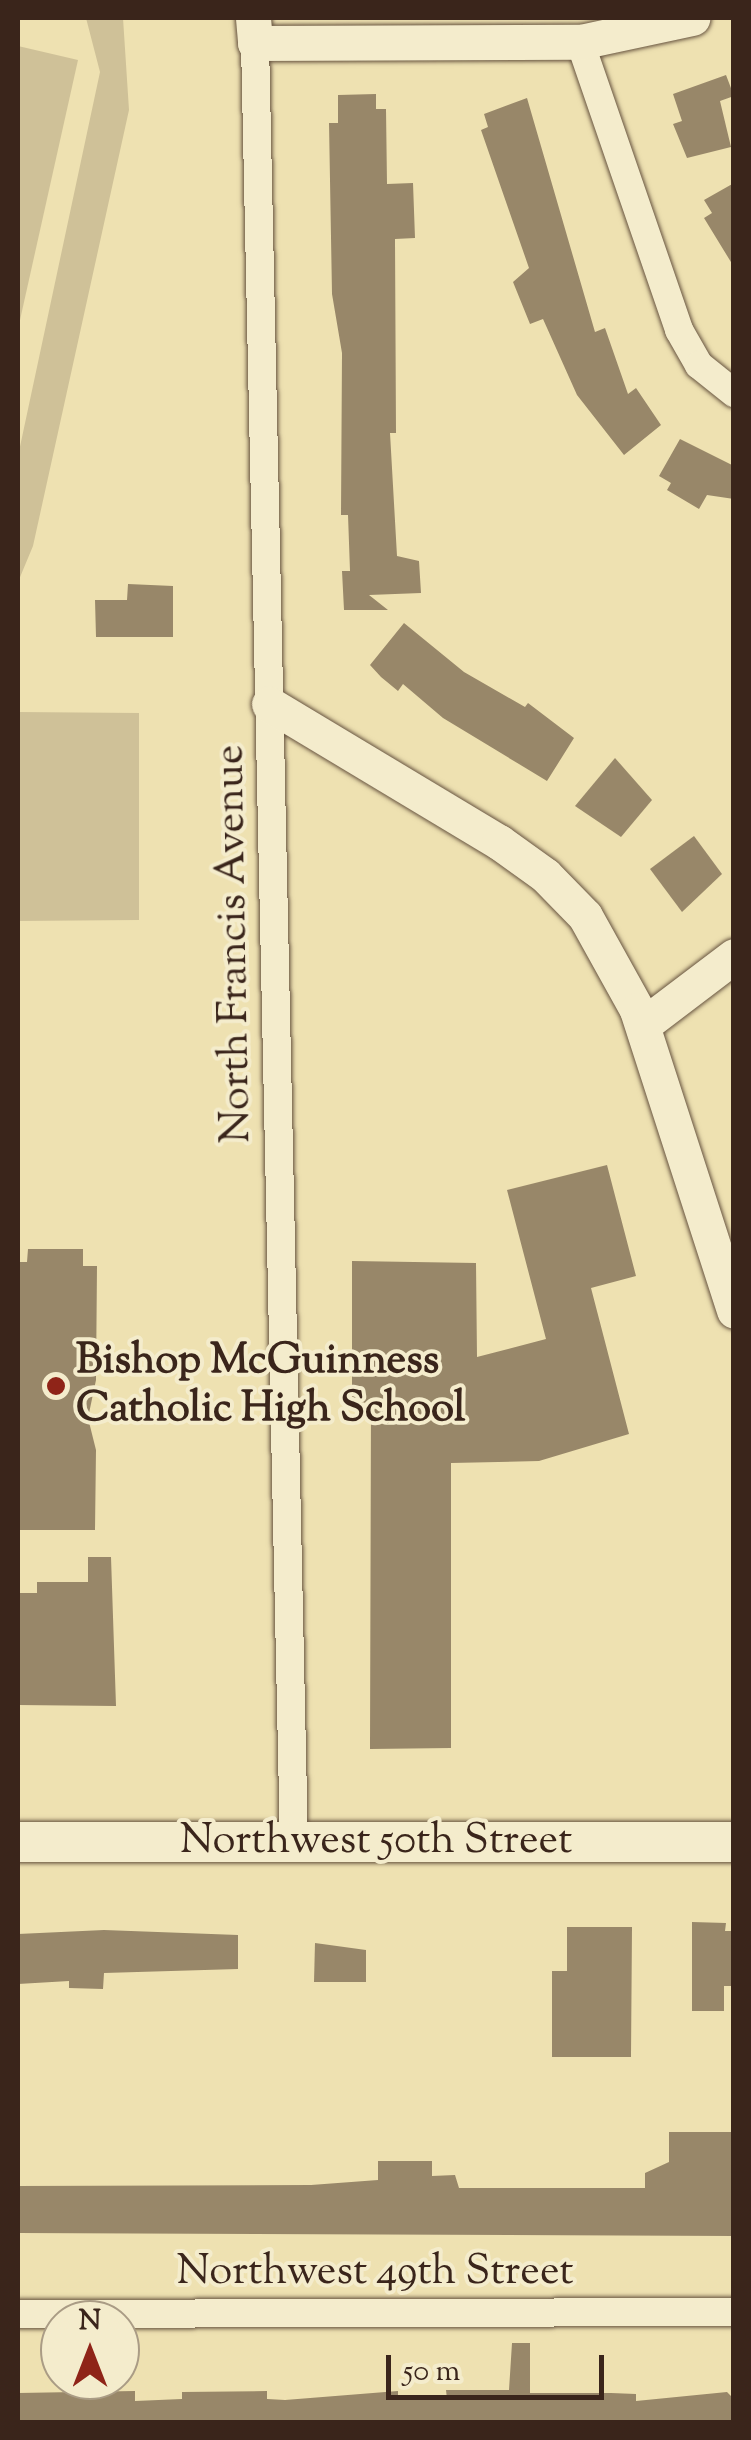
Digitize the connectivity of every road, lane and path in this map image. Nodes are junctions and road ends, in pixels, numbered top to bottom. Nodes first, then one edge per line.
1 (692, 18) edge
2 (254, 30) edge
3 (580, 42) junction
4 (734, 393) edge
5 (269, 704) junction
6 (734, 956) edge
7 (642, 1025) junction
8 (734, 1310) edge
9 (18, 1842) edge
10 (294, 1842) junction
11 (734, 1842) edge
12 (734, 2312) edge
13 (18, 2314) edge

1 - 3 street
2 - 3 street
2 - 5 street, North Francis Avenue
3 - 4 street
5 - 7 street
5 - 10 street, North Francis Avenue
6 - 7 street
7 - 8 street
9 - 10 main road, Northwest 50th Street
10 - 11 main road, Northwest 50th Street
12 - 13 street, Northwest 49th Street

